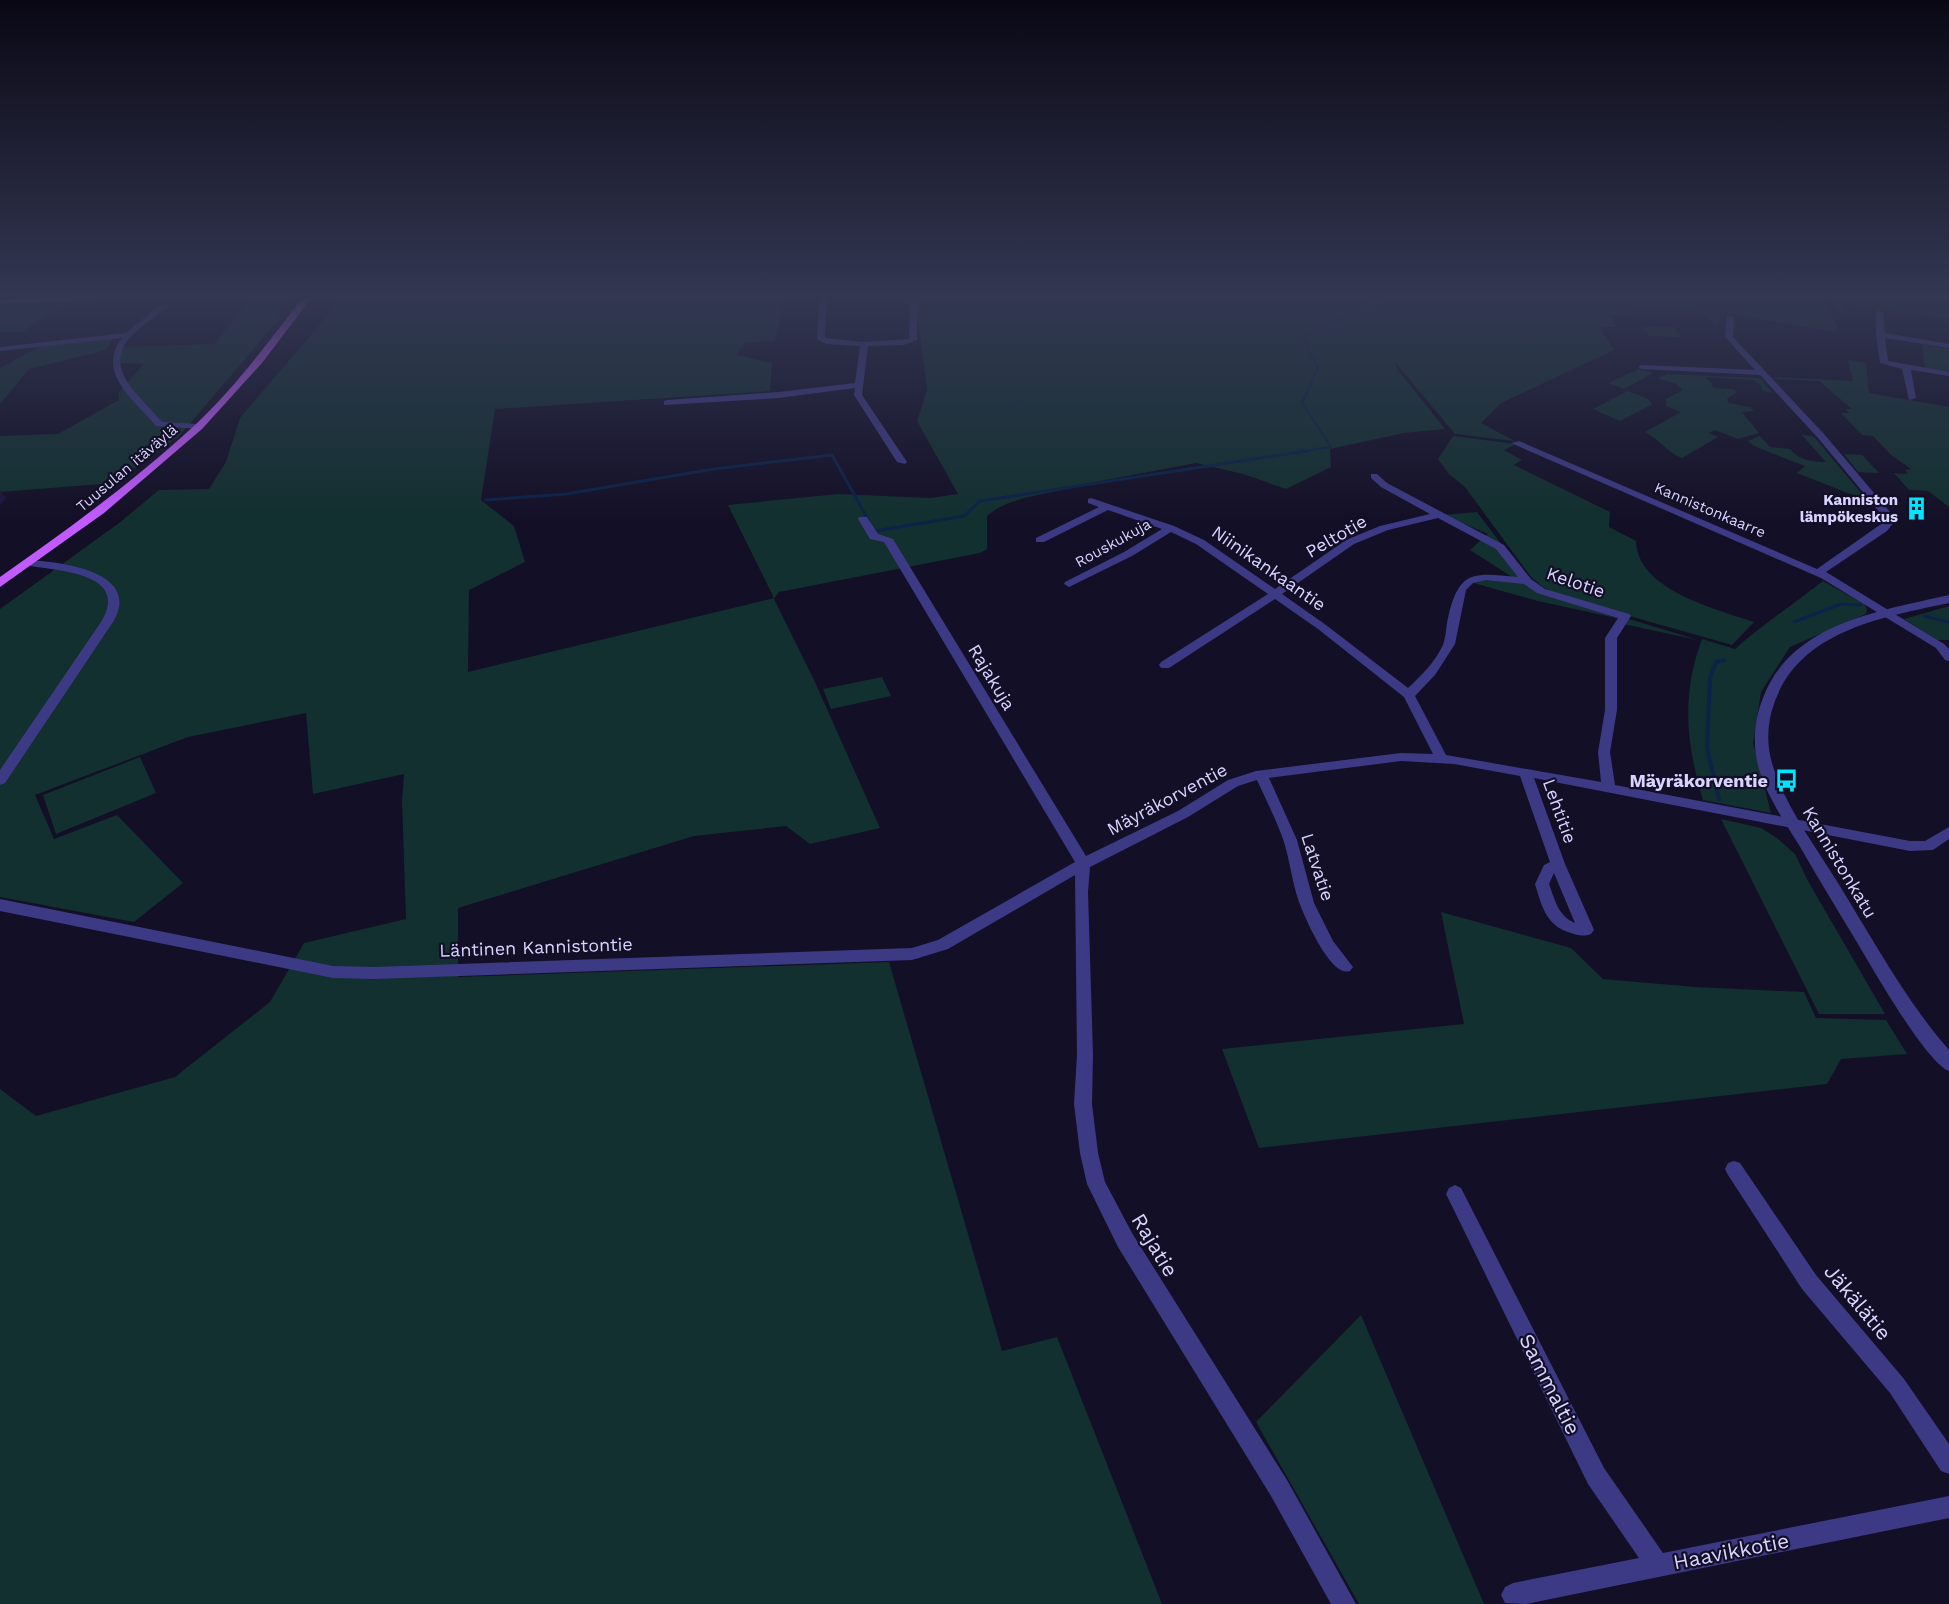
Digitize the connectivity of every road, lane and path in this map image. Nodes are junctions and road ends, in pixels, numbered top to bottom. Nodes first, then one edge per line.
1 (118, 370) edge
2 (251, 370) edge
3 (861, 370) edge
4 (1699, 370) edge
5 (1758, 370) edge
6 (1907, 370) edge
7 (1924, 370) edge
8 (1761, 373) junction
9 (1949, 374) edge
10 (860, 385) junction
11 (1912, 398) dead end
12 (667, 403) dead end
13 (198, 427) junction
14 (1516, 443) dead end
15 (902, 462) dead end
16 (1374, 476) dead end
17 (1091, 501) dead end
18 (1108, 506) junction
19 (1441, 514) junction
20 (863, 519) dead end
21 (1170, 528) junction
22 (1040, 540) dead end
23 (29, 563) junction
24 (1818, 573) junction
25 (1527, 581) junction
26 (0, 583) edge
27 (1069, 584) dead end
28 (1276, 594) junction
29 (1949, 598) edge
30 (1888, 613) junction
31 (1944, 645) edge
32 (1949, 657) edge
33 (1165, 665) dead end
34 (1409, 695) junction
35 (1442, 759) junction
36 (1525, 772) junction
37 (1260, 774) junction
38 (0, 780) edge
39 (1609, 789) junction
40 (1794, 824) junction
41 (1949, 832) edge
42 (1083, 864) junction
43 (1558, 864) dead end
44 (1060, 877) joint
45 (0, 906) edge
46 (1345, 967) dead end
47 (1949, 1063) edge
48 (1734, 1169) dead end
49 (1455, 1194) dead end
50 (1949, 1463) edge
51 (1949, 1507) edge
52 (1658, 1566) junction
53 (1513, 1595) dead end
54 (1344, 1604) edge

1 - 13 street
2 - 13 main road, Tuusulan itäväylä
3 - 10 street
4 - 8 street
5 - 8 street
6 - 11 street
7 - 9 street
8 - 24 street
10 - 12 street
10 - 15 street
13 - 23 main road, Tuusulan itäväylä
14 - 24 street, Kannistonkaarre
16 - 19 street, Kelotie
17 - 18 street, Niinikankaantie
18 - 21 street, Niinikankaantie
18 - 22 street
19 - 25 street, Kelotie
19 - 28 street, Peltotie
20 - 42 street, Rajakuja
21 - 27 street, Rouskukuja
21 - 28 street, Niinikankaantie
23 - 26 main road, Tuusulan itäväylä
23 - 38 street
24 - 30 street, Kannistonkaarre
25 - 34 street
25 - 39 street, Kelotie
28 - 33 street, Peltotie
28 - 34 street, Niinikankaantie
29 - 30 street, Kannistonkatu
30 - 31 street
30 - 40 street, Kannistonkatu
31 - 32 street
34 - 35 street
35 - 36 street, Mäyräkorventie
35 - 37 street, Mäyräkorventie
36 - 39 street, Mäyräkorventie
36 - 43 street, Lehtitie
37 - 42 street, Mäyräkorventie
37 - 46 street, Latvatie
39 - 40 street, Mäyräkorventie
40 - 41 street, Mäyräkorventie
40 - 47 street, Kannistonkatu
42 - 44 street, Mäyräkorventie
42 - 54 street, Rajatie
44 - 45 street, Läntinen Kannistontie
48 - 50 street, Jäkälätie
49 - 52 street, Sammaltie
51 - 52 street, Haavikkotie
52 - 53 street, Haavikkotie

